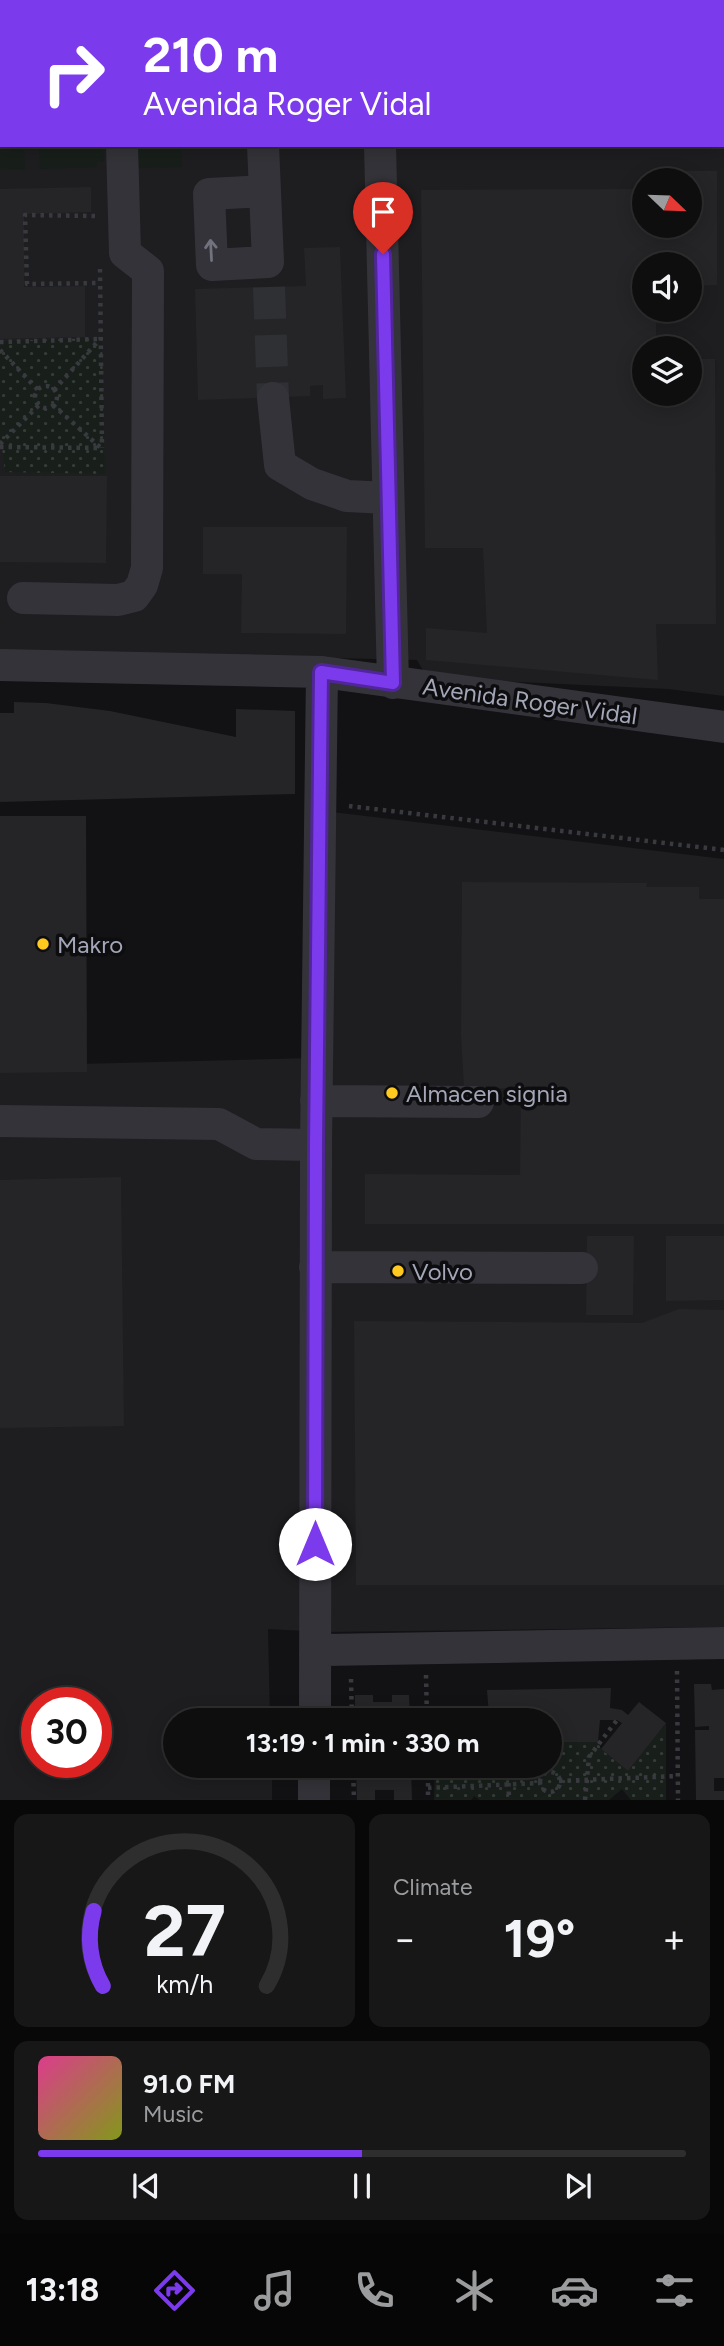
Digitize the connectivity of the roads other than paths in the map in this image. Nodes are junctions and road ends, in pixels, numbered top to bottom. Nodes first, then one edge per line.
1 (122, 147) edge
2 (263, 147) edge
3 (380, 147) edge
4 (264, 191) junction
5 (273, 398) tunnel mouth
6 (388, 498) junction
7 (23, 598) dead end
8 (0, 666) edge
9 (321, 672) junction
10 (393, 683) junction
11 (724, 727) edge
12 (316, 1101) junction
13 (478, 1101) dead end
14 (0, 1121) edge
15 (316, 1145) junction
16 (315, 1267) junction
17 (582, 1268) dead end
18 (724, 1643) edge
19 (315, 1655) junction
20 (315, 1708) edge
21 (314, 1778) edge
22 (314, 1800) edge

1 - 7 street
2 - 4 street
3 - 6 street
4 -> 4 street
5 - 6 street
6 - 10 street
8 - 9 street, Avenida Roger Vidal
9 - 10 street, Avenida Roger Vidal
9 - 12 street
10 - 11 street, Avenida Roger Vidal
12 - 13 street
12 - 15 street
14 - 15 street
15 - 16 street
16 - 17 street
16 - 19 street
18 - 19 street
19 - 20 street
21 - 22 street

